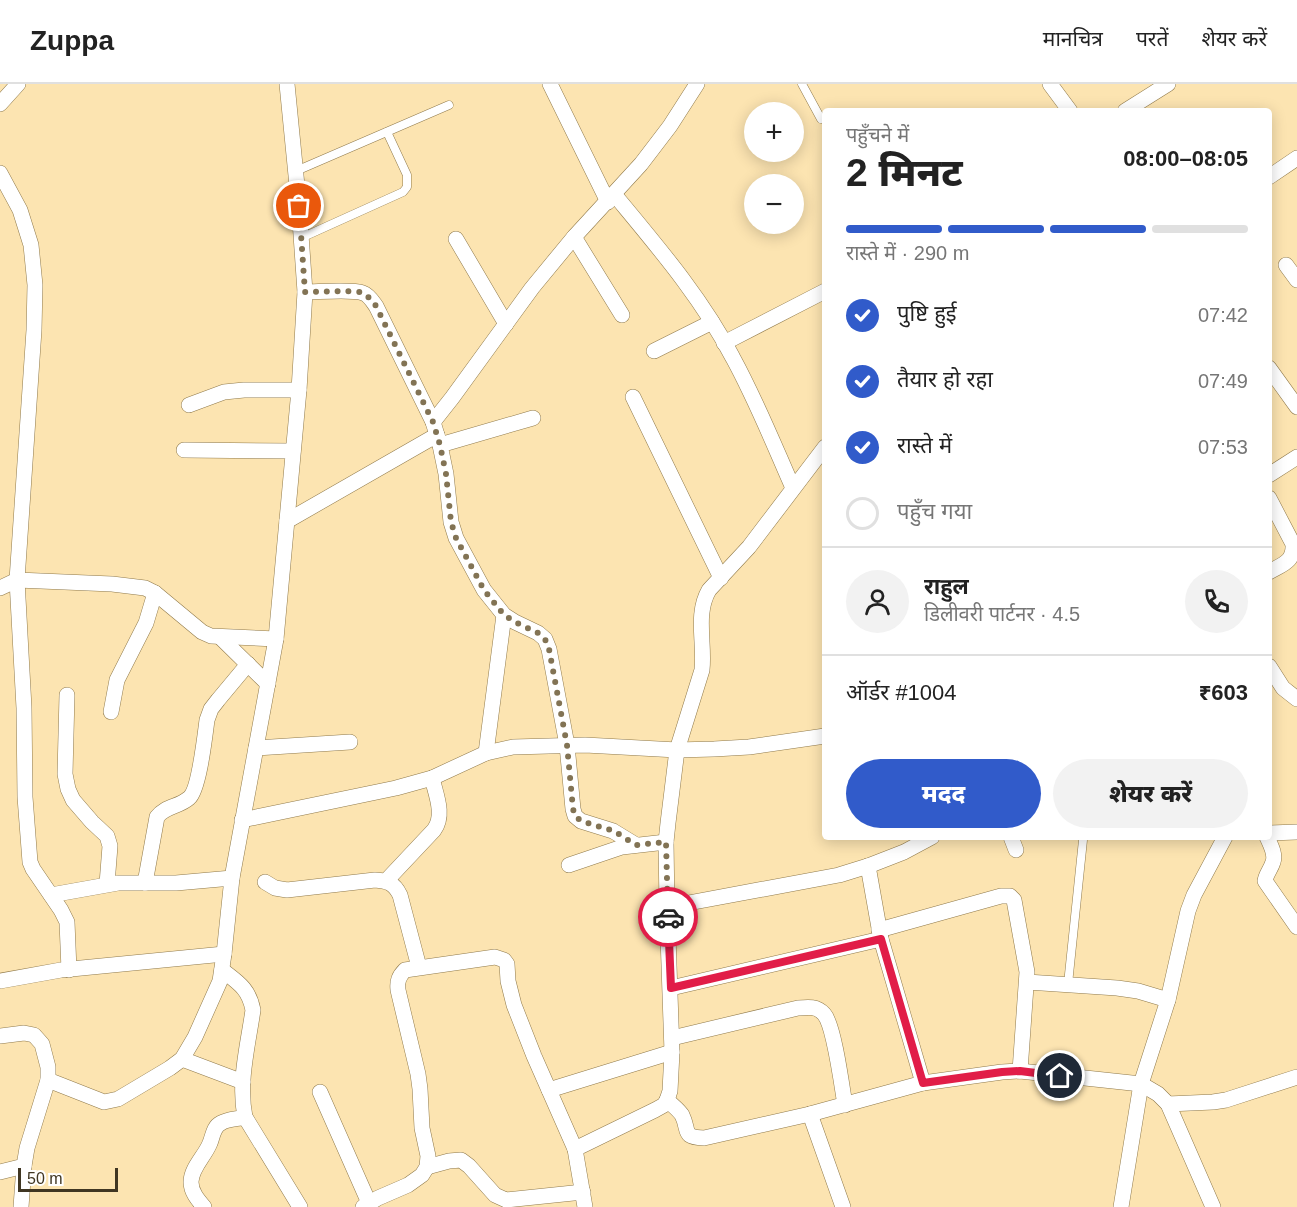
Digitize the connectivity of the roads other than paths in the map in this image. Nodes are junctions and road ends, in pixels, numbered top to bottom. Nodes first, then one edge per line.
1 (18, 84) edge
2 (287, 84) edge
3 (550, 84) edge
4 (697, 84) edge
5 (802, 84) edge
6 (1050, 84) edge
7 (1168, 84) edge
8 (0, 104) edge
9 (449, 105) dead end
10 (1068, 108) edge
11 (1130, 108) edge
12 (821, 119) dead end
13 (387, 132) junction
14 (1297, 158) edge
15 (296, 171) junction
16 (0, 173) edge
17 (1272, 175) edge
18 (611, 198) junction
19 (574, 237) junction
20 (301, 238) junction
21 (456, 239) dead end
22 (1286, 265) dead end
23 (1297, 280) edge
24 (305, 292) junction
25 (822, 293) edge
26 (622, 315) dead end
27 (712, 322) junction
28 (506, 324) junction
29 (724, 343) junction
30 (654, 351) dead end
31 (1272, 372) edge
32 (299, 390) junction
33 (633, 397) dead end
34 (189, 405) dead end
35 (1297, 407) edge
36 (533, 418) dead end
37 (437, 434) junction
38 (184, 450) dead end
39 (293, 451) junction
40 (822, 452) edge
41 (1297, 457) edge
42 (1272, 473) edge
43 (793, 488) junction
44 (1272, 504) edge
45 (287, 521) junction
46 (1272, 570) edge
47 (721, 578) junction
48 (17, 580) junction
49 (0, 588) edge
50 (155, 593) junction
51 (504, 615) junction
52 (221, 638) junction
53 (276, 639) junction
54 (248, 664) junction
55 (1272, 671) edge
56 (268, 684) junction
57 (67, 695) dead end
58 (1297, 699) edge
59 (111, 712) dead end
60 (822, 736) edge
61 (350, 742) dead end
62 (567, 745) junction
63 (256, 748) junction
64 (677, 750) junction
65 (486, 753) junction
66 (432, 778) junction
67 (242, 820) junction
68 (1297, 832) edge
69 (1272, 835) edge
70 (926, 840) edge
71 (1083, 840) dead end
72 (1223, 840) edge
73 (1269, 840) edge
74 (666, 842) junction
75 (636, 845) junction
76 (568, 865) dead end
77 (868, 866) junction
78 (232, 878) junction
79 (386, 881) junction
80 (265, 882) dead end
81 (145, 883) junction
82 (107, 884) junction
83 (51, 895) junction
84 (667, 907) junction
85 (1297, 927) edge
86 (880, 934) junction
87 (223, 962) junction
88 (419, 967) junction
89 (69, 970) junction
90 (0, 981) edge
91 (1027, 982) junction
92 (1068, 984) junction
93 (671, 988) junction
94 (1168, 1000) junction
95 (0, 1036) edge
96 (672, 1045) junction
97 (182, 1059) junction
98 (1020, 1071) junction
99 (1297, 1077) edge
100 (48, 1080) junction
101 (243, 1082) junction
102 (923, 1083) junction
103 (1141, 1084) junction
104 (549, 1090) junction
105 (320, 1092) dead end
106 (667, 1100) junction
107 (1168, 1104) junction
108 (845, 1105) junction
109 (810, 1114) junction
110 (245, 1117) junction
111 (575, 1149) junction
112 (24, 1166) junction
113 (427, 1167) junction
114 (0, 1172) edge
115 (584, 1200) edge
116 (366, 1205) edge
117 (21, 1207) edge
118 (204, 1207) edge
119 (300, 1207) edge
120 (843, 1207) edge
121 (1120, 1207) edge
122 (1213, 1207) edge

1 - 8 street
2 - 15 street
3 - 18 street
4 - 18 street
5 - 12 lane
6 - 10 street
7 - 11 street
9 - 13 lane
13 - 15 lane
13 - 20 lane
14 - 17 street
15 - 20 street
16 - 48 street
18 - 19 street
18 - 27 street
19 - 26 street
19 - 28 street
20 - 24 street
21 - 28 street
22 - 23 street
24 - 32 street
24 - 37 street
25 - 29 street
27 - 29 street
27 - 30 street
28 - 37 street
29 - 43 street
31 - 35 street
32 - 34 street
32 - 39 street
33 - 47 street
36 - 37 street
37 - 45 street
37 - 51 street
38 - 39 street
39 - 45 street
40 - 43 street
41 - 42 street
43 - 47 street
44 - 46 street
45 - 53 street
47 - 64 street
48 - 49 street
48 - 50 street
48 - 83 street
50 - 52 street
50 - 59 street
51 - 62 street
51 - 65 street
52 - 53 street
52 - 54 street
53 - 56 street
54 - 56 street
54 - 81 street
55 - 58 street
56 - 63 street
57 - 82 street
60 - 64 street
61 - 63 street
62 - 64 street
62 - 65 street
62 - 75 street
63 - 67 street
64 - 74 street
65 - 66 street
66 - 67 street
66 - 79 street
67 - 78 street
68 - 69 street
70 - 77 street
71 - 92 lane
72 - 94 street
73 - 85 street
74 - 75 street
74 - 84 street
75 - 76 street
77 - 84 street
77 - 86 street
78 - 81 street
78 - 87 street
79 - 80 street
79 - 88 street
81 - 82 street
82 - 83 street
83 - 89 street
84 - 93 street
86 - 91 street
86 - 93 street
86 - 102 street
87 - 89 street
87 - 97 street
87 - 101 street
88 - 104 street
88 - 113 street
89 - 90 street
91 - 92 street
91 - 98 street
92 - 94 street
93 - 96 street
94 - 103 street
95 - 100 street
96 - 104 street
96 - 106 street
96 - 108 street
97 - 100 street
97 - 101 street
98 - 102 street
98 - 103 street
99 - 107 street
100 - 112 street
101 - 110 street
102 - 108 street
103 - 107 street
103 - 121 street
104 - 111 street
105 - 116 street
106 - 109 street
106 - 111 street
107 - 122 street
108 - 109 street
109 - 120 street
110 - 118 street
110 - 119 street
111 - 115 street
112 - 114 street
112 - 117 street
113 - 115 street
113 - 116 street

